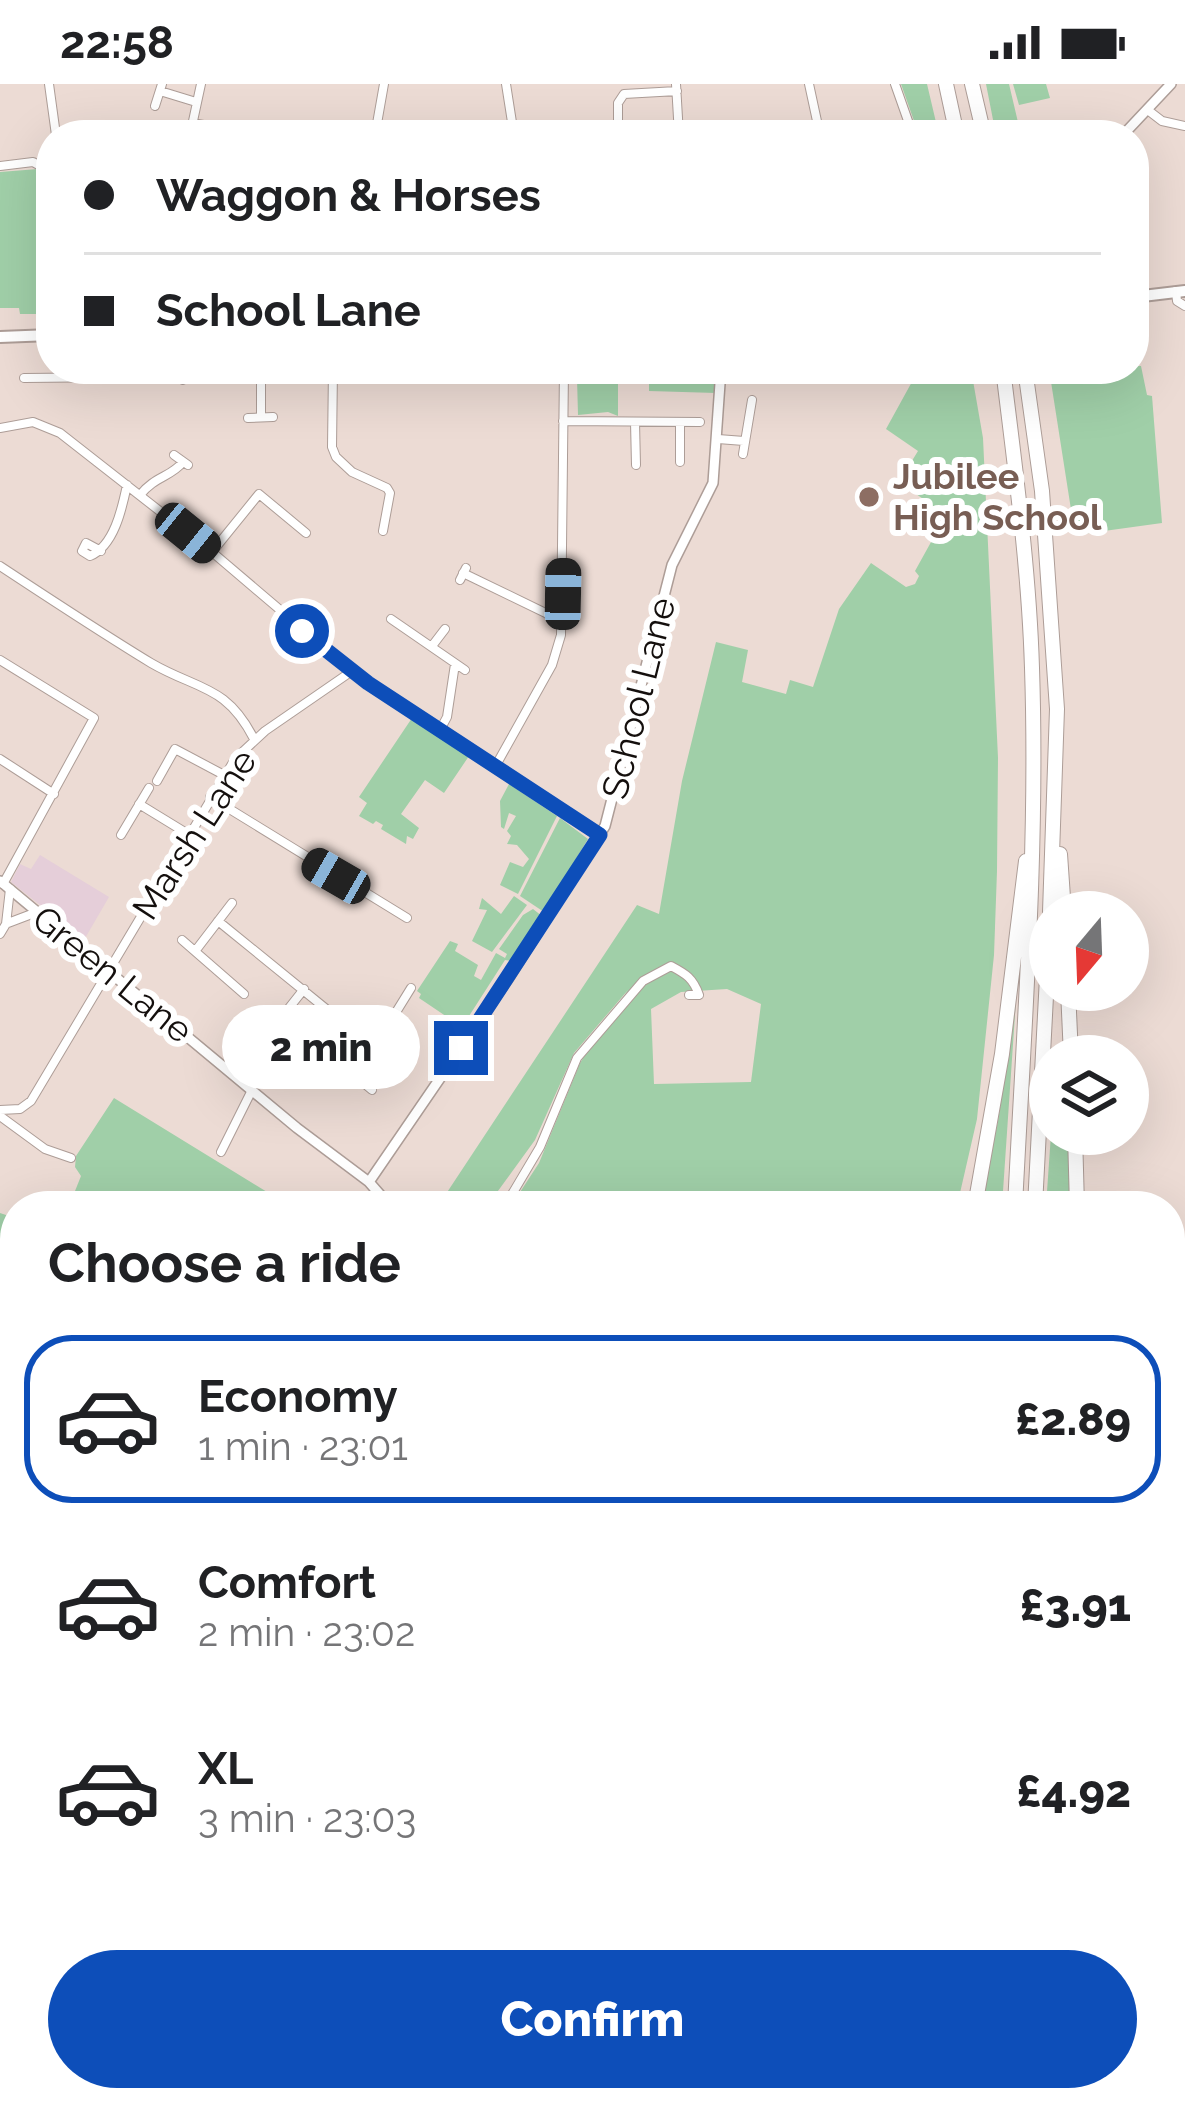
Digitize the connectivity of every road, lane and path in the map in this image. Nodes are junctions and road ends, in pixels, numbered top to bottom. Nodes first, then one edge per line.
1 (49, 84) edge
2 (201, 84) edge
3 (384, 84) edge
4 (506, 84) edge
5 (809, 84) edge
6 (895, 84) edge
7 (946, 84) edge
8 (972, 84) edge
9 (1171, 84) edge
10 (161, 87) edge
11 (676, 88) edge
12 (196, 102) junction
13 (155, 106) dead end
14 (1149, 110) junction
15 (54, 120) edge
16 (192, 120) edge
17 (378, 120) edge
18 (512, 120) edge
19 (618, 120) edge
20 (678, 120) edge
21 (817, 120) edge
22 (908, 120) edge
23 (954, 120) edge
24 (980, 120) edge
25 (1139, 120) edge
26 (1185, 126) edge
27 (36, 164) edge
28 (0, 166) edge
29 (1180, 291) edge
30 (1149, 295) edge
31 (1185, 306) edge
32 (36, 336) edge
33 (0, 338) edge
34 (36, 377) edge
35 (24, 378) dead end
36 (261, 384) edge
37 (333, 384) edge
38 (564, 384) edge
39 (721, 384) edge
40 (1005, 384) edge
41 (1027, 384) edge
42 (752, 400) dead end
43 (261, 416) junction
44 (273, 417) dead end
45 (248, 418) dead end
46 (563, 421) junction
47 (635, 422) junction
48 (680, 422) junction
49 (700, 422) dead end
50 (0, 428) edge
51 (718, 439) junction
52 (744, 441) junction
53 (743, 454) dead end
54 (182, 461) dead end
55 (680, 462) dead end
56 (636, 465) dead end
57 (127, 485) junction
58 (140, 495) junction
59 (383, 531) dead end
60 (306, 533) dead end
61 (101, 551) dead end
62 (212, 553) junction
63 (0, 566) edge
64 (463, 574) dead end
65 (391, 619) dead end
66 (562, 621) junction
67 (445, 629) dead end
68 (432, 646) junction
69 (0, 660) edge
70 (455, 664) junction
71 (465, 670) dead end
72 (352, 671) junction
73 (440, 730) junction
74 (254, 739) junction
75 (0, 759) edge
76 (495, 767) junction
77 (224, 775) junction
78 (54, 794) junction
79 (209, 797) junction
80 (139, 804) junction
81 (1055, 819) junction
82 (1032, 833) junction
83 (188, 834) junction
84 (121, 835) dead end
85 (600, 835) junction
86 (4, 885) edge
87 (1051, 891) edge
88 (1062, 891) edge
89 (232, 903) dead end
90 (37, 912) junction
91 (407, 918) dead end
92 (218, 921) junction
93 (6, 924) junction
94 (0, 934) edge
95 (182, 940) dead end
96 (196, 950) junction
97 (109, 969) junction
98 (411, 988) dead end
99 (304, 989) junction
100 (244, 994) dead end
101 (689, 995) dead end
102 (1045, 1011) edge
103 (379, 1043) junction
104 (337, 1061) dead end
105 (236, 1076) junction
106 (356, 1077) junction
107 (253, 1090) junction
108 (372, 1090) dead end
109 (20, 1109) junction
110 (0, 1113) edge
111 (16, 1129) junction
112 (221, 1152) dead end
113 (1076, 1155) edge
114 (71, 1158) dead end
115 (369, 1182) junction
116 (377, 1191) edge
117 (514, 1191) edge
118 (978, 1191) edge
119 (1016, 1191) edge
120 (1036, 1191) edge
121 (1077, 1191) edge

1 - 15 street
2 - 12 street
3 - 17 street
4 - 18 street
5 - 21 street
6 - 22 street
7 - 23 highway
8 - 24 highway
9 - 14 street
10 - 12 street
10 - 13 street
11 - 19 street
11 - 20 street
12 - 16 street
14 - 25 street
14 - 26 street
27 - 28 street
29 - 30 main road
29 - 31 street
32 - 33 main road
34 - 35 street
36 - 43 street
37 - 59 street
38 - 46 street
39 - 51 street, School Lane
40 - 82 highway
41 - 81 highway
42 - 52 street
43 - 44 street
43 - 45 street
46 - 47 street
46 - 66 street
47 - 48 street
47 - 56 street
48 - 49 street
48 - 55 street
50 - 57 street
51 - 52 street
51 - 85 street, School Lane
52 - 53 street
54 - 58 street
57 - 58 street
57 - 61 street
58 - 62 street
60 - 62 street
62 - 72 street
63 - 74 street
64 - 66 street
65 - 68 street
66 - 76 street
67 - 68 street
68 - 70 street
69 - 78 street
70 - 71 street
70 - 73 street
72 - 73 street
72 - 74 street, Marsh Lane
73 - 76 street
74 - 77 street, Marsh Lane
75 - 78 street
76 - 85 street
77 - 79 street, Marsh Lane
77 - 80 street
78 - 86 street
79 - 83 street, Marsh Lane
79 - 91 street
80 - 83 street
80 - 84 street
81 - 87 highway
81 - 88 highway
82 - 118 highway
82 - 119 highway
83 - 97 street, Marsh Lane
85 - 115 street, School Lane
86 - 90 street, Green Lane
86 - 93 street
89 - 92 street
90 - 93 street
90 - 97 street, Green Lane
92 - 96 street
92 - 99 street
93 - 94 street
95 - 96 street
96 - 100 street
97 - 105 street, Green Lane
97 - 109 street, Marsh Lane
98 - 103 street
99 - 103 street
99 - 105 street
101 - 117 street
102 - 120 highway
103 - 106 street
104 - 106 street
105 - 107 street, Green Lane
106 - 108 street
107 - 112 street
107 - 115 street, Green Lane
109 - 110 street
109 - 111 street
110 - 111 street
111 - 114 street
113 - 121 highway
115 - 116 street, Green Lane

